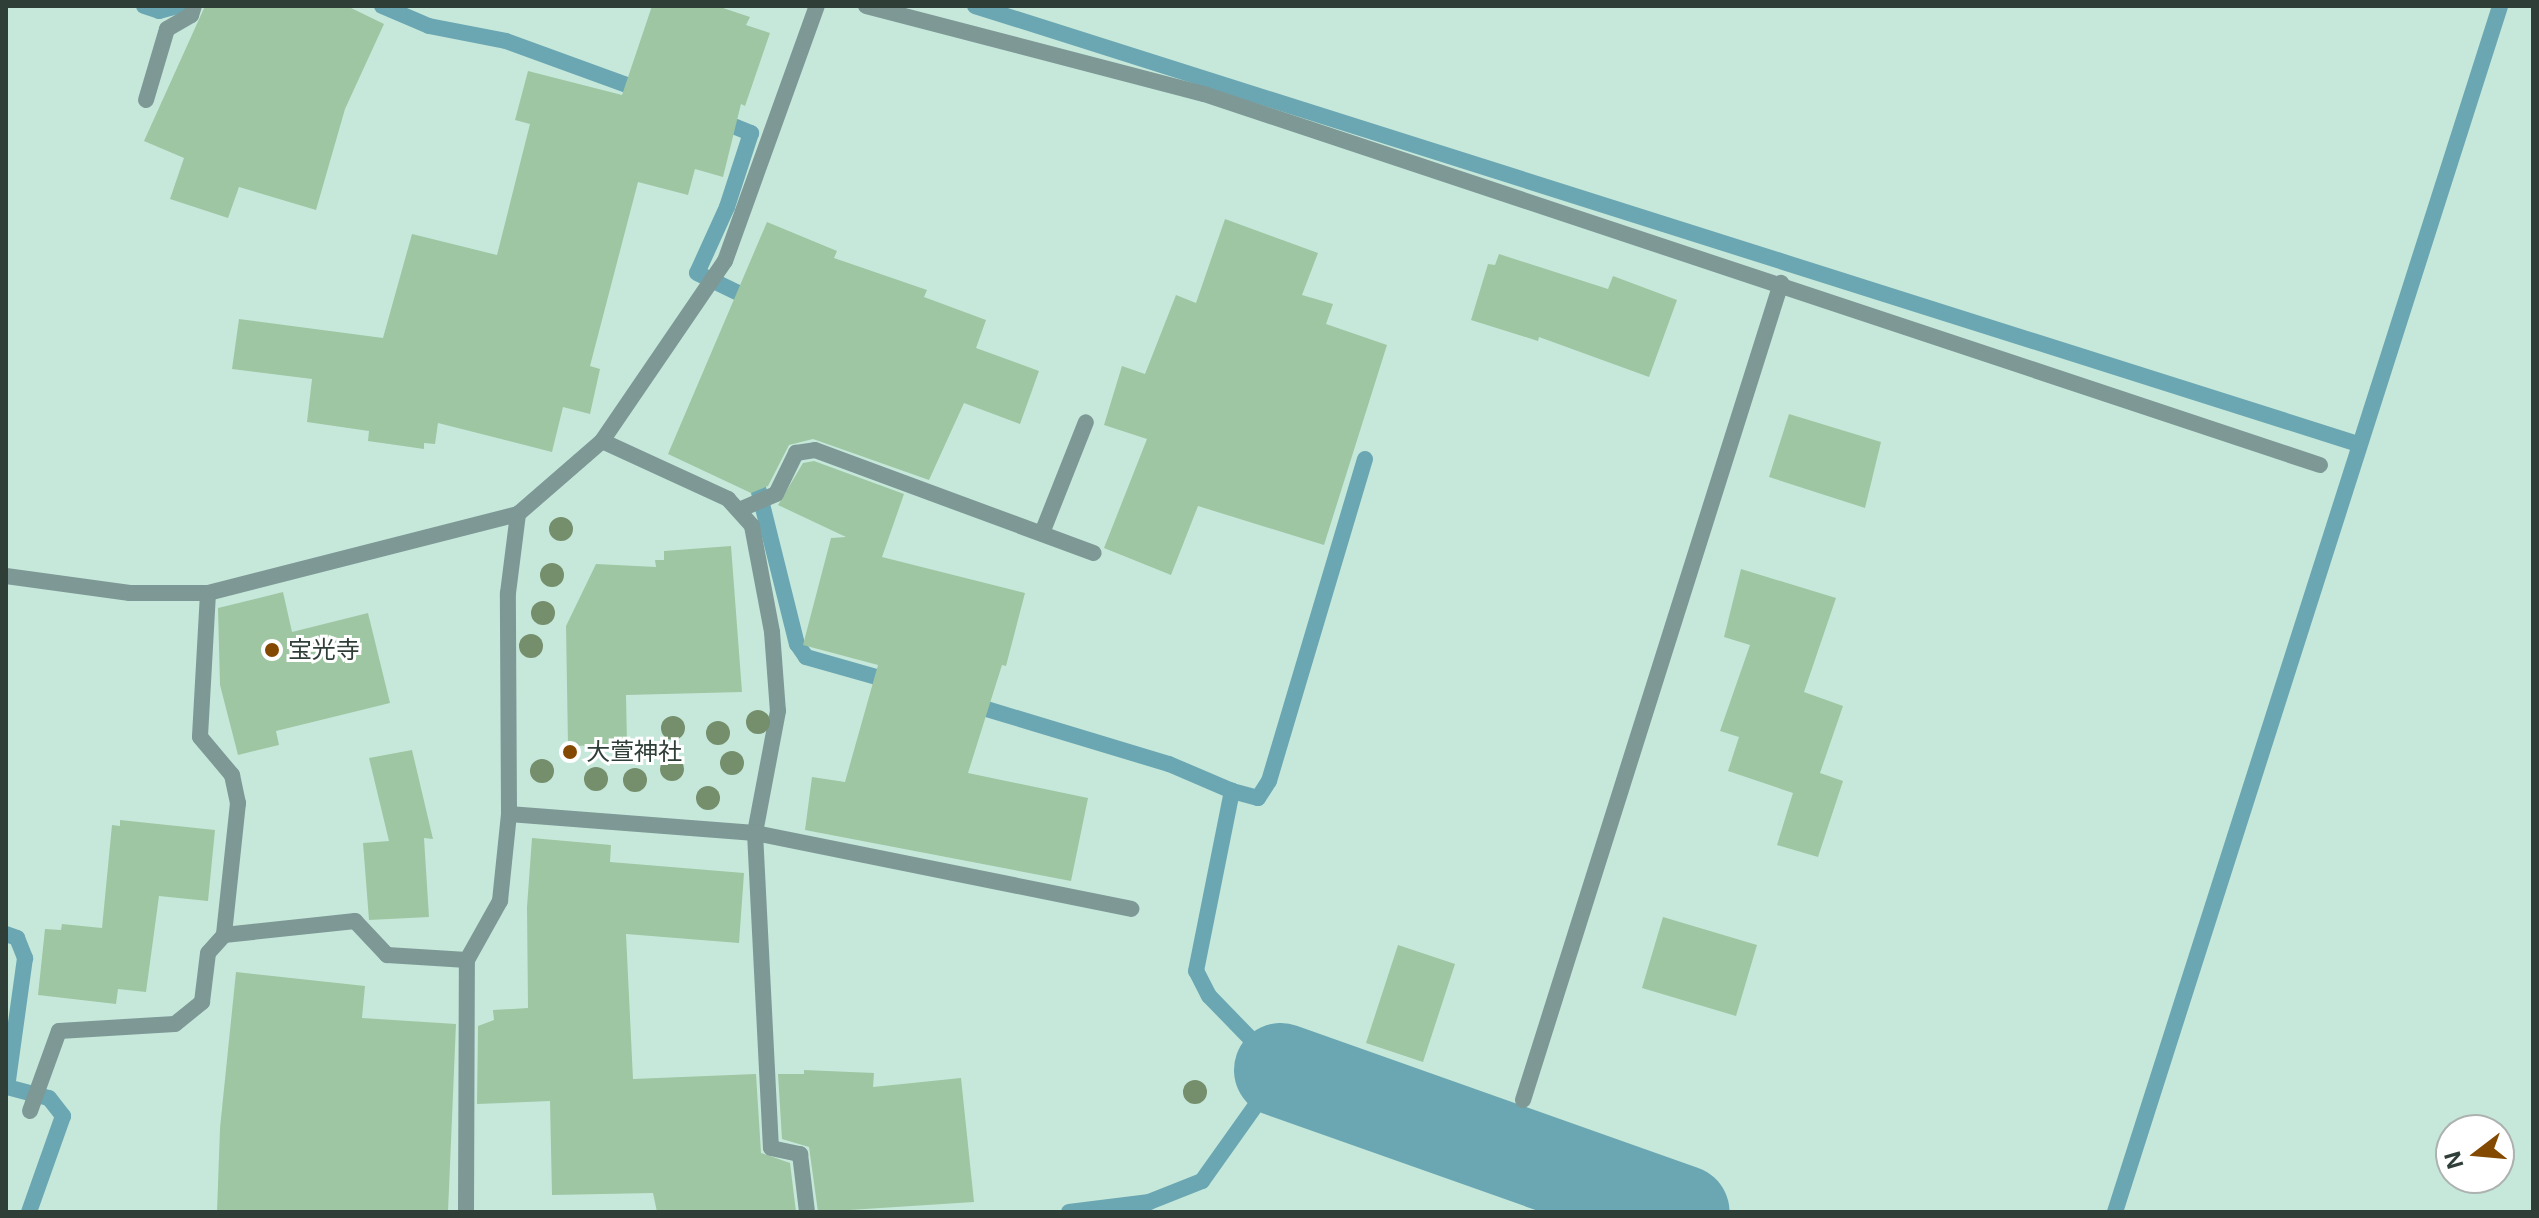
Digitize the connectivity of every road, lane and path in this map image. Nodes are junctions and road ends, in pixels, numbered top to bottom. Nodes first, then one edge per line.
1 (194, 6) edge
2 (817, 6) edge
3 (866, 6) edge
4 (914, 10) edge
5 (146, 100) dead end
6 (1781, 283) junction
7 (1086, 422) dead end
8 (602, 441) junction
9 (2320, 465) dead end
10 (739, 510) junction
11 (518, 514) junction
12 (1042, 533) junction
13 (1094, 553) dead end
14 (6, 576) edge
15 (208, 593) junction
16 (509, 814) junction
17 (755, 833) junction
18 (1131, 909) dead end
19 (224, 935) junction
20 (467, 960) junction
21 (1523, 1100) dead end
22 (30, 1111) dead end
23 (466, 1212) edge
24 (807, 1212) edge

1 - 5 street
2 - 8 street
3 - 4 street
4 - 6 street
6 - 9 street
6 - 21 street
7 - 12 street
8 - 10 street
8 - 11 street
10 - 12 street
10 - 17 street
11 - 15 street
11 - 16 street
12 - 13 street
14 - 15 street
15 - 19 street
16 - 17 street
16 - 20 street
17 - 18 street
17 - 24 street
19 - 20 street
19 - 22 street
20 - 23 street

